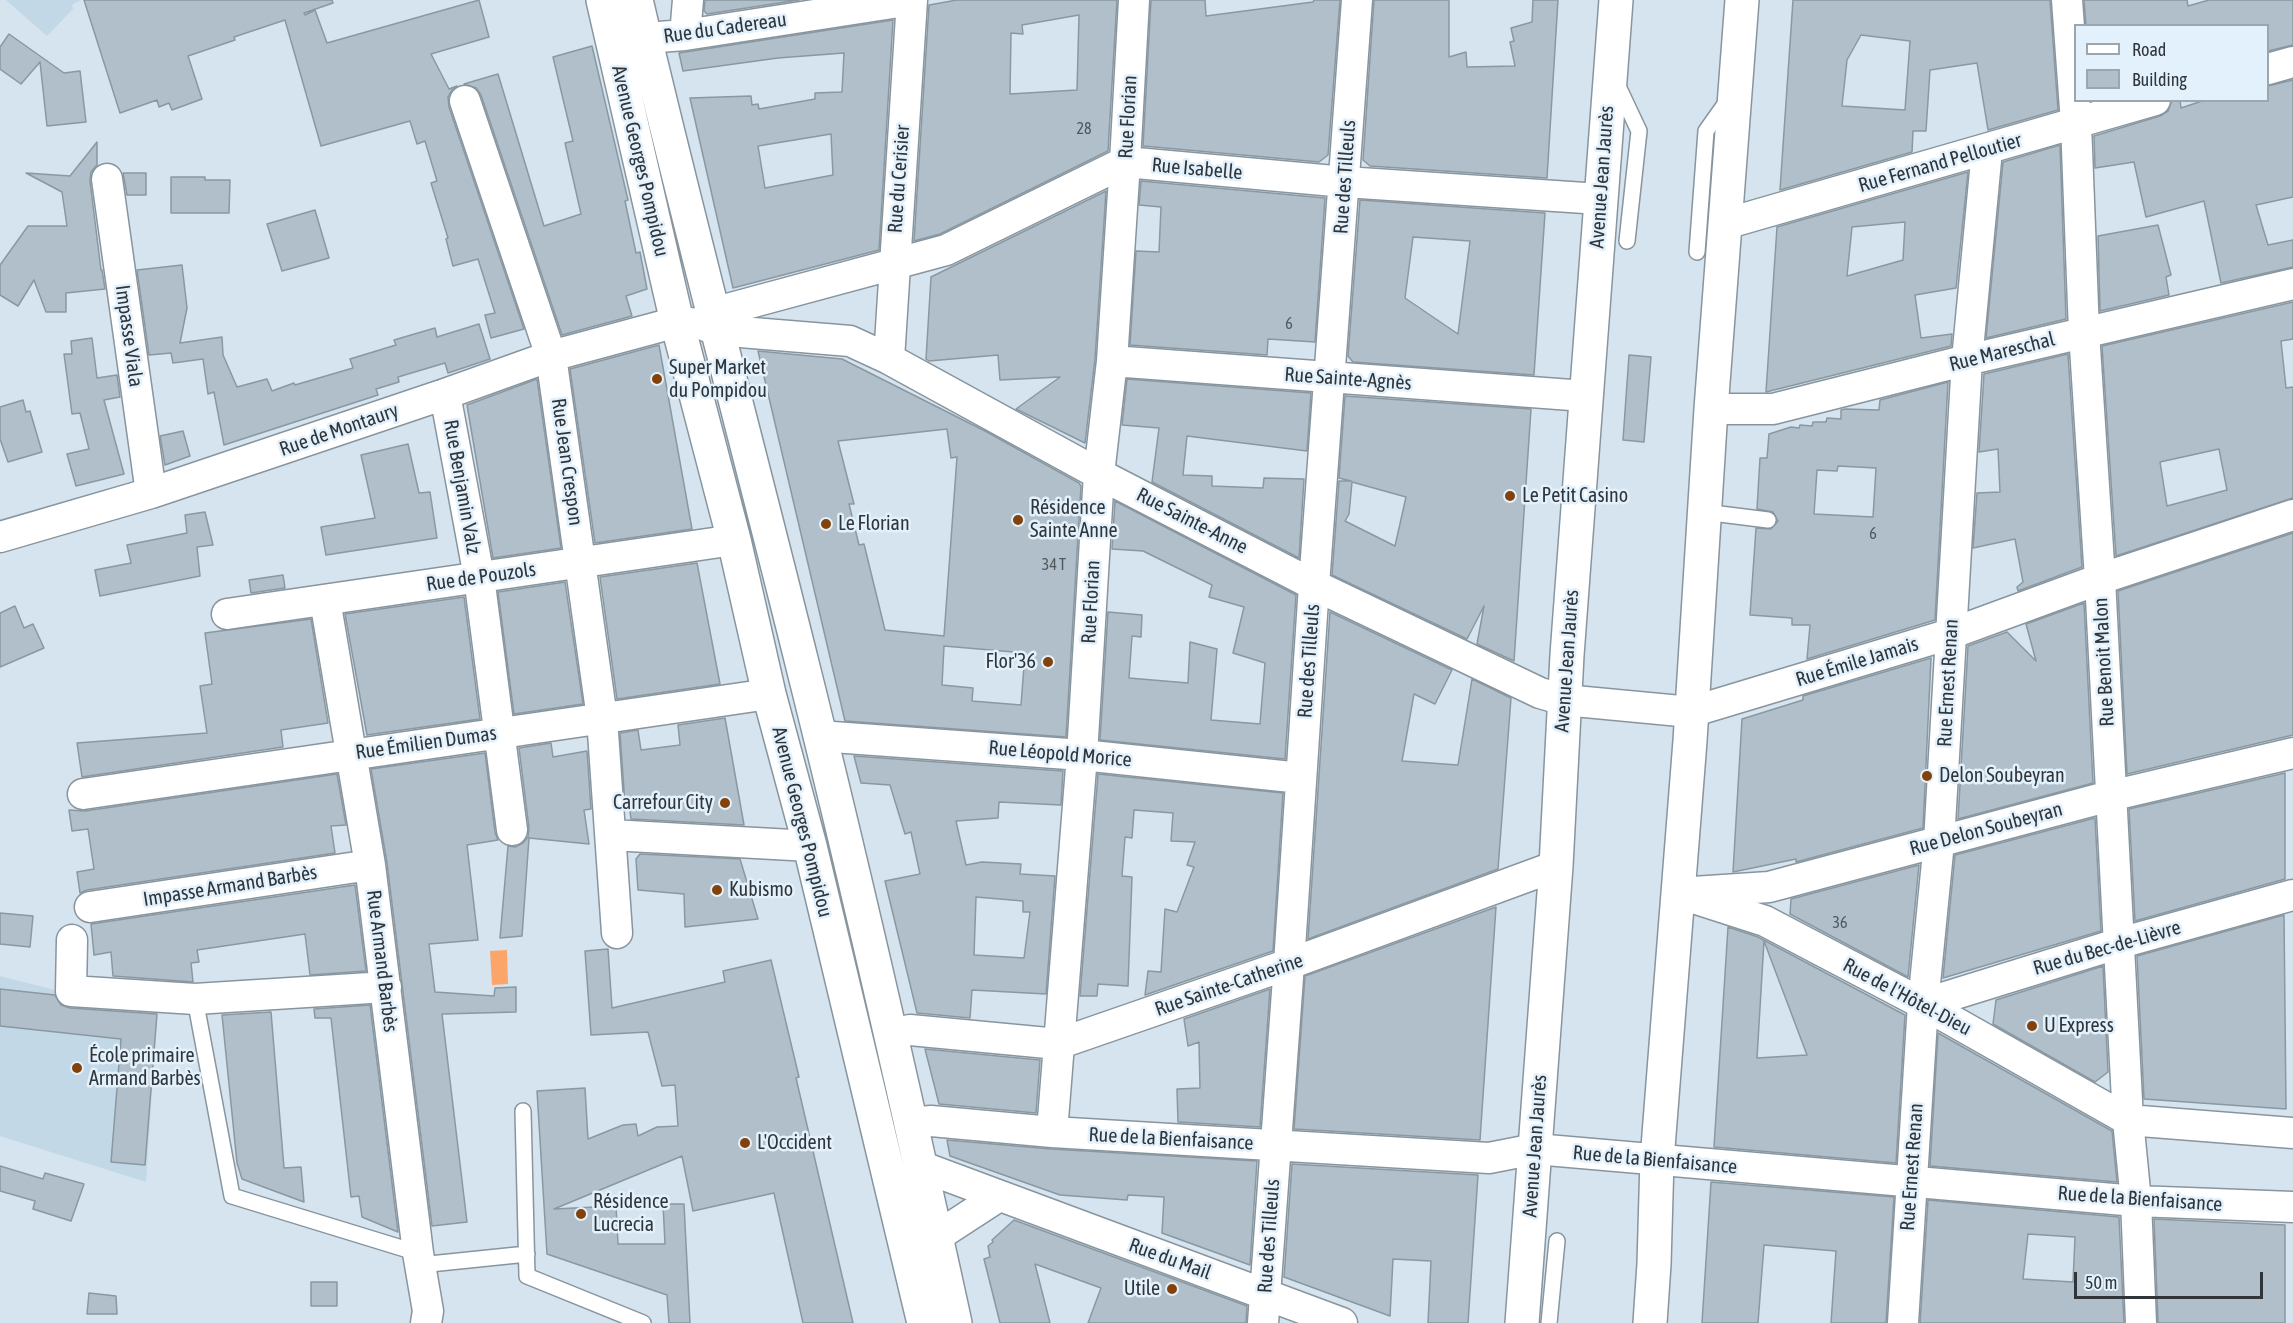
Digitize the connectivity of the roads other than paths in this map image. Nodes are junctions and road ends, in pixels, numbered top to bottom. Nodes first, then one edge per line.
1 (603, 0) edge
2 (636, 0) edge
3 (688, 0) edge
4 (912, 0) edge
5 (1134, 0) edge
6 (1357, 0) edge
7 (1616, 0) edge
8 (1742, 0) edge
9 (2067, 0) edge
10 (685, 35) junction
11 (645, 38) junction
12 (2293, 62) edge
13 (1610, 68) junction
14 (2269, 69) edge
15 (1736, 89) junction
16 (2074, 96) edge
17 (465, 101) dead end
18 (2074, 102) edge
19 (2148, 102) edge
20 (2076, 123) junction
21 (1987, 150) junction
22 (1125, 162) junction
23 (107, 179) dead end
24 (1345, 182) junction
25 (1600, 199) junction
26 (1725, 224) junction
27 (1627, 241) dead end
28 (1697, 252) dead end
29 (893, 263) junction
30 (2293, 284) edge
31 (702, 322) junction
32 (2084, 332) junction
33 (551, 356) junction
34 (889, 359) junction
35 (1967, 360) junction
36 (1112, 361) junction
37 (1329, 377) junction
38 (445, 394) junction
39 (1585, 396) junction
40 (1711, 409) junction
41 (1099, 474) junction
42 (151, 493) junction
43 (1704, 512) junction
44 (2293, 514) edge
45 (1768, 520) dead end
46 (0, 537) edge
47 (734, 540) junction
48 (581, 562) junction
49 (479, 577) junction
50 (2100, 579) junction
51 (1314, 585) junction
52 (325, 600) junction
53 (227, 614) dead end
54 (1950, 634) junction
55 (769, 694) junction
56 (1564, 700) junction
57 (1691, 712) junction
58 (602, 718) junction
59 (500, 733) junction
60 (819, 736) junction
61 (352, 753) junction
62 (2293, 753) edge
63 (1082, 755) junction
64 (1301, 778) junction
65 (83, 794) dead end
66 (2110, 796) junction
67 (512, 830) dead end
68 (610, 835) junction
69 (1939, 842) junction
70 (810, 846) junction
71 (370, 865) junction
72 (1556, 867) junction
73 (1769, 887) junction
74 (1678, 893) junction
75 (2293, 895) edge
76 (90, 907) dead end
77 (1765, 921) junction
78 (617, 933) dead end
79 (72, 940) dead end
80 (2120, 943) junction
81 (1289, 964) junction
82 (386, 987) junction
83 (195, 999) junction
84 (1923, 1004) junction
85 (892, 1034) junction
86 (1058, 1044) junction
87 (523, 1111) dead end
88 (2128, 1120) junction
89 (910, 1124) junction
90 (1052, 1132) junction
91 (2293, 1133) edge
92 (1275, 1145) junction
93 (1535, 1149) junction
94 (1657, 1160) junction
95 (920, 1166) junction
96 (1911, 1181) junction
97 (999, 1196) junction
98 (2136, 1201) junction
99 (2293, 1207) edge
100 (937, 1236) junction
101 (1557, 1241) dead end
102 (527, 1254) junction
103 (908, 1255) junction
104 (419, 1259) junction
105 (1264, 1309) edge
106 (426, 1323) edge
107 (643, 1323) edge
108 (924, 1323) edge
109 (955, 1323) edge
110 (1342, 1323) edge
111 (1522, 1323) edge
112 (1549, 1323) edge
113 (1650, 1323) edge
114 (1904, 1323) edge
115 (2141, 1323) edge

1 - 31 main road, Avenue Georges Pompidou
2 - 11 main road, Avenue Georges Pompidou
3 - 10 street
4 - 10 street, Rue du Cadereau
4 - 29 street, Rue du Cerisier
5 - 22 street, Rue Florian
6 - 24 street, Rue des Tilleuls
7 - 13 main road, Avenue Jean Jaurès
8 - 15 main road
9 - 16 street, Rue Benoit Malon
10 - 11 street, Rue du Cadereau
11 - 31 main road, Avenue Georges Pompidou
12 - 14 street
13 - 25 main road, Avenue Jean Jaurès
13 - 27 lane
15 - 26 main road
15 - 28 lane
17 - 33 street, Rue Jean Crespon
18 - 20 street, Rue Benoit Malon
19 - 20 street, Rue Fernand Pelloutier
20 - 21 street, Rue Fernand Pelloutier
20 - 32 street, Rue Benoit Malon
21 - 26 street, Rue Fernand Pelloutier
21 - 35 street, Rue Ernest Renan
22 - 24 street, Rue Isabelle
22 - 29 street, Rue Isabelle
22 - 36 street, Rue Florian
23 - 42 street, Impasse Viala
24 - 25 street, Rue Isabelle
24 - 37 street, Rue des Tilleuls
25 - 39 main road, Avenue Jean Jaurès
26 - 40 main road
29 - 31 street, Rue Isabelle
29 - 34 street, Rue du Cerisier
30 - 32 street, Rue Mareschal
31 - 33 street, Rue de Montaury
31 - 34 street, Rue Sainte-Anne
31 - 47 main road, Avenue Georges Pompidou
31 - 60 main road, Avenue Georges Pompidou
32 - 35 street, Rue Mareschal
32 - 50 street, Rue Benoit Malon
33 - 38 street, Rue de Montaury
33 - 48 street, Rue Jean Crespon
34 - 41 street, Rue Sainte-Anne
35 - 40 street, Rue Mareschal
35 - 54 street, Rue Ernest Renan
36 - 37 street, Rue Sainte-Agnès
36 - 41 street, Rue Florian
37 - 39 street, Rue Sainte-Agnès
37 - 51 street, Rue des Tilleuls
38 - 42 street, Rue de Montaury
38 - 49 street, Rue Benjamin Valz
39 - 56 main road, Avenue Jean Jaurès
40 - 43 main road
41 - 51 street, Rue Sainte-Anne
41 - 63 street, Rue Florian
42 - 46 street, Rue de Montaury
43 - 45 lane
43 - 57 main road
44 - 50 street, Rue Émile Jamais
47 - 48 street, Rue de Pouzols
47 - 55 main road, Avenue Georges Pompidou
48 - 49 street, Rue de Pouzols
48 - 58 street, Rue Jean Crespon
49 - 52 street, Rue de Pouzols
49 - 59 street, Rue Benjamin Valz
50 - 54 street, Rue Émile Jamais
50 - 66 street, Rue Benoit Malon
51 - 56 street, Rue Sainte-Anne
51 - 64 street, Rue des Tilleuls
52 - 53 street, Rue de Pouzols
52 - 61 street, Rue Armand Barbès
54 - 57 street, Rue Émile Jamais
54 - 69 street, Rue Ernest Renan
55 - 58 street, Rue Émilien Dumas
55 - 70 main road, Avenue Georges Pompidou
56 - 57 street, Rue Sainte-Anne
56 - 72 main road, Avenue Jean Jaurès
57 - 74 main road
58 - 59 street, Rue Émilien Dumas
58 - 68 street, Rue Jean Crespon
59 - 61 street, Rue Émilien Dumas
59 - 67 street, Rue Benjamin Valz
60 - 63 street, Rue Léopold Morice
60 - 85 main road, Avenue Georges Pompidou
61 - 65 street, Rue Émilien Dumas
61 - 71 street, Rue Armand Barbès
62 - 66 street, Rue Delon Soubeyran
63 - 64 street, Rue Léopold Morice
63 - 86 street, Rue Florian
64 - 81 street, Rue des Tilleuls
66 - 69 street, Rue Delon Soubeyran
66 - 80 street, Rue Benoit Malon
68 - 70 street
68 - 78 street, Rue Jean Crespon
69 - 73 street, Rue Delon Soubeyran
69 - 84 street, Rue Ernest Renan
70 - 103 main road, Avenue Georges Pompidou
71 - 76 street, Impasse Armand Barbès
71 - 82 street, Rue Armand Barbès
72 - 81 street, Rue Sainte-Catherine
72 - 93 main road, Avenue Jean Jaurès
73 - 74 street, Rue Delon Soubeyran
73 - 77 street
74 - 77 street, Rue de l'Hôtel-Dieu
74 - 94 main road
75 - 80 street, Rue du Bec-de-Lièvre
77 - 84 street, Rue de l'Hôtel-Dieu
79 - 83 street
80 - 84 street, Rue du Bec-de-Lièvre
80 - 88 street, Rue Benoit Malon
81 - 86 street, Rue Sainte-Catherine
81 - 92 street, Rue des Tilleuls
82 - 83 street
82 - 104 street, Rue Armand Barbès
83 - 104 lane
84 - 88 street, Rue de l'Hôtel-Dieu
84 - 96 street, Rue Ernest Renan
85 - 86 street, Rue Sainte-Catherine
85 - 89 main road, Avenue Georges Pompidou
86 - 90 street, Rue Florian
87 - 102 lane
88 - 91 street
88 - 98 street, Rue Benoit Malon
89 - 90 street, Rue de la Bienfaisance
89 - 95 main road, Avenue Georges Pompidou
90 - 92 street, Rue de la Bienfaisance
92 - 93 street, Rue de la Bienfaisance
92 - 105 street, Rue des Tilleuls
93 - 94 street, Rue de la Bienfaisance
93 - 111 main road, Avenue Jean Jaurès
94 - 96 street, Rue de la Bienfaisance
94 - 113 main road
95 - 97 street, Rue du Mail
95 - 100 main road, Avenue Georges Pompidou
96 - 98 street, Rue de la Bienfaisance
96 - 114 street, Rue Ernest Renan
97 - 100 street
97 - 105 street, Rue du Mail
98 - 99 street, Rue de la Bienfaisance
98 - 115 street, Rue Benoit Malon
100 - 103 street
100 - 109 main road, Avenue Georges Pompidou
101 - 112 lane
102 - 104 lane
102 - 107 lane
103 - 108 main road, Avenue Georges Pompidou
104 - 106 street, Rue Armand Barbès
105 - 110 street, Rue du Mail

